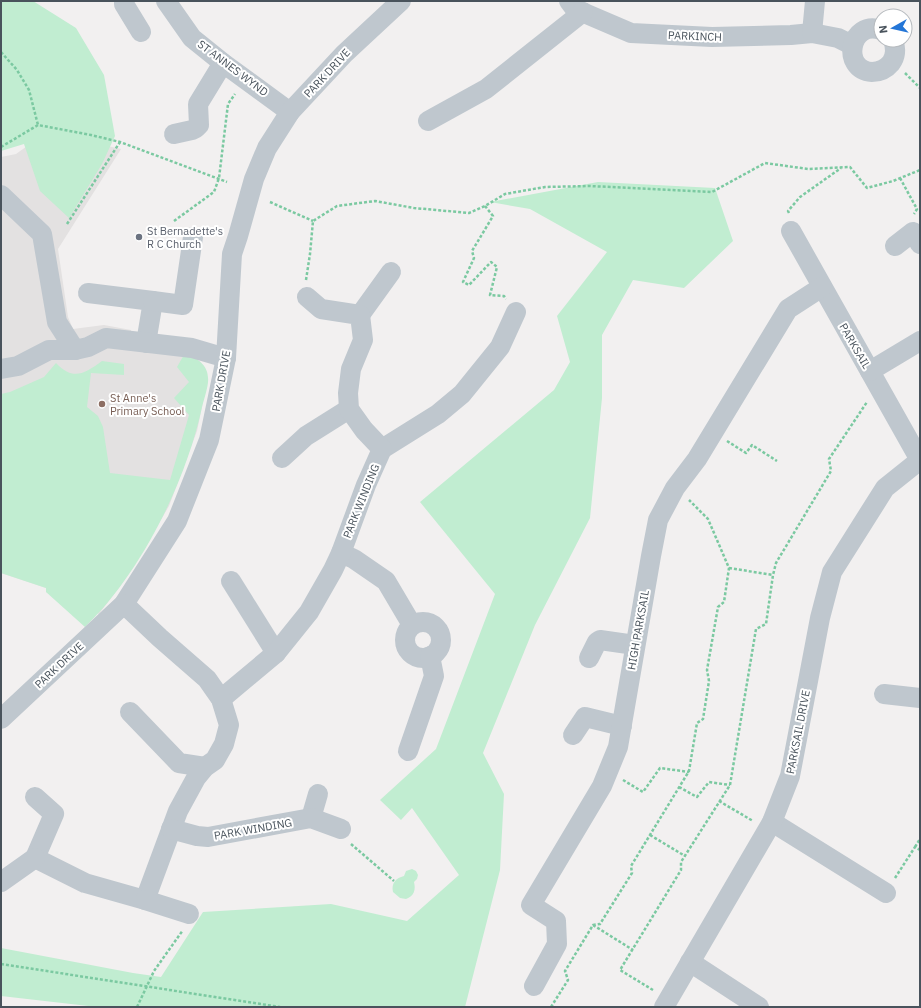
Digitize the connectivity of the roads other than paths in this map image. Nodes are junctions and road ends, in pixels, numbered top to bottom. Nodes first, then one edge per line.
1 (124, 1) edge
2 (166, 1) edge
3 (400, 1) edge
4 (815, 1) edge
5 (576, 7) edge
6 (873, 28) edge
7 (142, 32) dead end
8 (812, 33) junction
9 (852, 45) junction
10 (895, 48) edge
11 (223, 63) junction
12 (290, 112) junction
13 (428, 121) dead end
14 (174, 134) dead end
15 (1, 195) edge
16 (791, 232) road end
17 (193, 237) dead end
18 (916, 238) edge
19 (895, 246) dead end
20 (391, 272) dead end
21 (822, 287) junction
22 (88, 293) dead end
23 (307, 297) road end
24 (153, 302) junction
25 (516, 312) road end
26 (360, 315) junction
27 (920, 341) edge
28 (146, 343) junction
29 (75, 350) junction
30 (226, 358) junction
31 (1, 369) edge
32 (874, 378) junction
33 (349, 410) junction
34 (382, 449) junction
35 (282, 458) dead end
36 (920, 460) edge
37 (341, 553) junction
38 (231, 581) dead end
39 (124, 604) junction
40 (635, 645) junction
41 (276, 653) junction
42 (589, 658) dead end
43 (884, 694) dead end
44 (920, 698) edge
45 (221, 699) junction
46 (130, 712) dead end
47 (1, 719) edge
48 (622, 726) junction
49 (573, 735) dead end
50 (408, 751) dead end
51 (205, 767) junction
52 (318, 794) dead end
53 (35, 797) dead end
54 (311, 818) junction
55 (772, 822) junction
56 (171, 829) junction
57 (341, 829) road end
58 (35, 858) junction
59 (1, 882) edge
60 (886, 893) road end
61 (145, 900) junction
62 (189, 914) road end
63 (690, 962) junction
64 (534, 986) dead end
65 (666, 1003) edge
66 (759, 1007) edge

1 - 7 street
2 - 11 street, ST ANNES WYND
3 - 12 street, PARK DRIVE
4 - 8 street
5 - 8 street, PARKINCH
5 - 13 street, PARKINCH
6 - 9 street
8 - 9 street, PARKINCH
9 - 10 street
11 - 12 street, ST ANNES WYND
11 - 14 street
12 - 30 street, PARK DRIVE
15 - 29 street
16 - 21 street, PARKSAIL
17 - 24 street
18 - 19 street
20 - 26 street
21 - 32 street, PARKSAIL
21 - 40 street, HIGH PARKSAIL
22 - 24 street
23 - 26 street
24 - 28 street
25 - 34 street
26 - 33 street
27 - 32 street
28 - 29 street
28 - 30 street
29 - 31 street
30 - 39 street, PARK DRIVE
32 - 36 street, PARKSAIL
33 - 34 street
33 - 35 street
34 - 37 street, PARK WINDING
36 - 55 street, PARKSAIL DRIVE
37 - 41 street, PARK WINDING
37 - 50 street, PARK WINDING
38 - 41 street
39 - 45 street
39 - 47 street, PARK DRIVE
40 - 42 street
40 - 48 street, HIGH PARKSAIL
41 - 45 street, PARK WINDING
43 - 44 street
45 - 51 street
46 - 51 street
48 - 49 street
48 - 64 street, HIGH PARKSAIL
51 - 56 street
52 - 54 street
53 - 58 street
54 - 56 street, PARK WINDING
54 - 57 street
55 - 60 street
55 - 63 street, PARKSAIL DRIVE
56 - 61 street
58 - 59 street
58 - 61 street
61 - 62 street
63 - 65 street, PARKSAIL DRIVE
63 - 66 street

